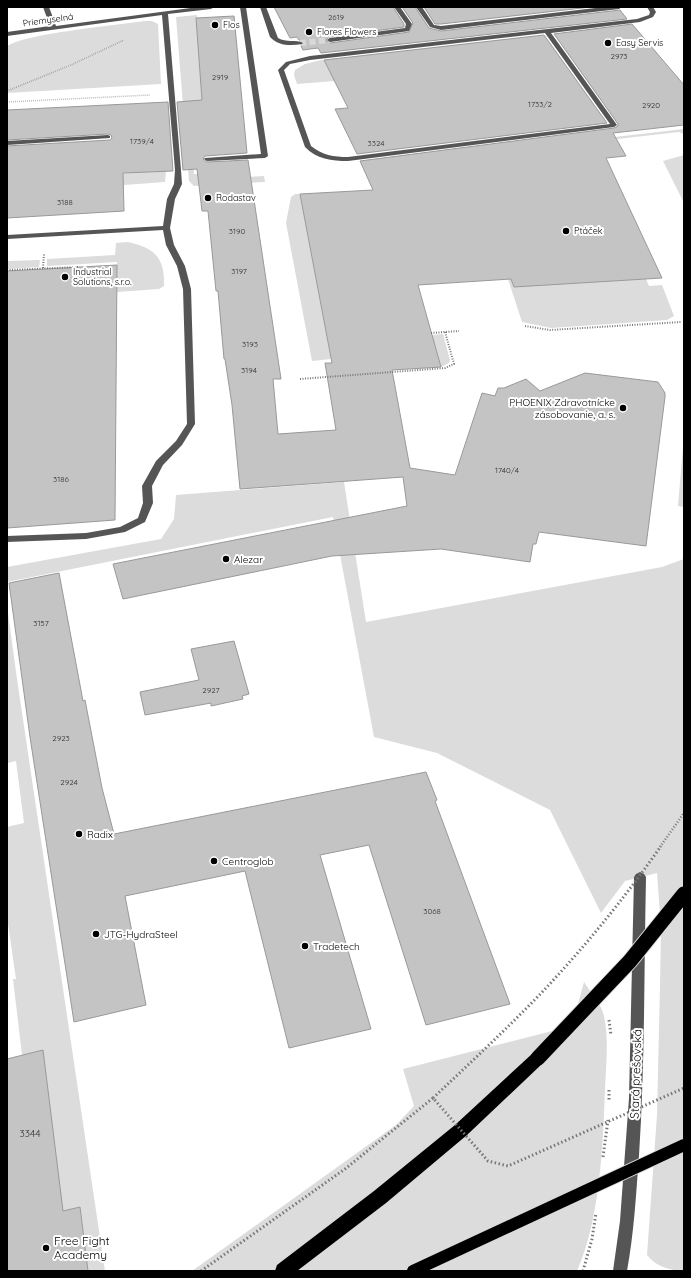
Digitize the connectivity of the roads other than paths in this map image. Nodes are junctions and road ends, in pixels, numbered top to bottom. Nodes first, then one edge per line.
1 (46, 7) edge
2 (211, 7) edge
3 (243, 7) edge
4 (263, 7) edge
5 (397, 7) edge
6 (419, 7) edge
7 (619, 7) edge
8 (650, 7) edge
9 (165, 13) junction
10 (54, 28) junction
11 (547, 32) junction
12 (7, 34) edge
13 (330, 40) tunnel mouth
14 (300, 43) tunnel mouth
15 (108, 138) dead end
16 (7, 143) edge
17 (207, 159) dead end
18 (166, 228) junction
19 (7, 237) edge
20 (7, 539) edge
21 (640, 877) dead end
22 (684, 894) edge
23 (684, 1145) edge
24 (284, 1271) edge
25 (413, 1271) edge
26 (620, 1271) edge

1 - 10 street
2 - 9 street, Priemyselná
3 - 17 street
4 - 14 street
5 - 13 street
6 - 7 street
8 - 11 street
9 - 10 street, Priemyselná
9 - 18 street
10 - 12 street, Priemyselná
11 - 11 street
15 - 16 street
18 - 19 street
18 - 20 street
21 - 26 street, Stará prešovská
22 - 24 highway, bridge
23 - 25 main road, bridge

